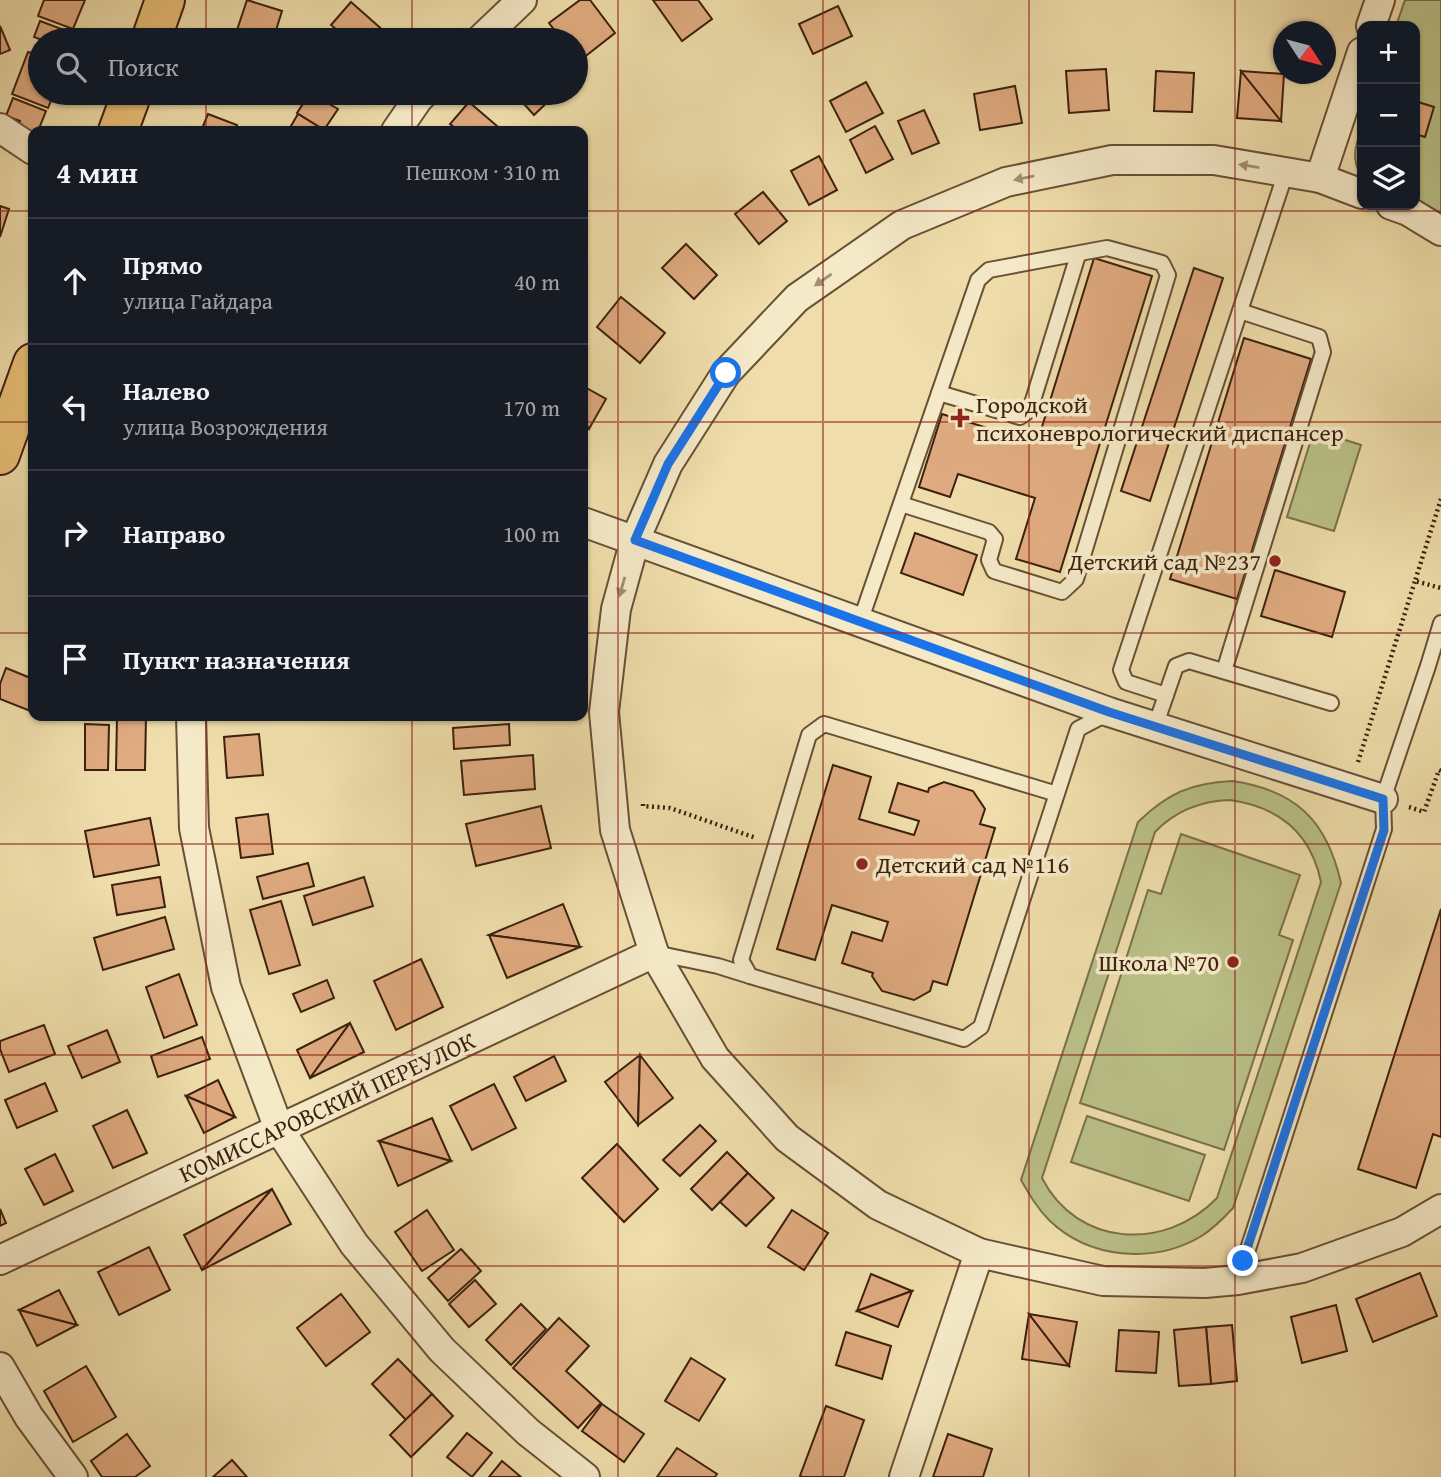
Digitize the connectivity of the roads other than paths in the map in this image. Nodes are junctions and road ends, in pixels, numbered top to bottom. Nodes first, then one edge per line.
1 (165, 0) edge
2 (522, 0) edge
3 (1380, 0) edge
4 (1373, 21) edge
5 (155, 28) edge
6 (493, 28) edge
7 (1357, 67) edge
8 (128, 105) edge
9 (414, 105) edge
10 (120, 126) edge
11 (399, 126) edge
12 (0, 128) edge
13 (28, 147) edge
14 (1286, 172) junction
15 (1320, 178) junction
16 (1357, 192) edge
17 (1405, 210) edge
18 (1441, 230) edge
19 (1079, 255) junction
20 (1240, 311) junction
21 (28, 377) edge
22 (939, 393) junction
23 (0, 455) edge
24 (901, 504) junction
25 (588, 524) edge
26 (635, 540) junction
27 (860, 622) junction
28 (1441, 623) edge
29 (1224, 671) junction
30 (1166, 695) junction
31 (1331, 703) dead end
32 (1109, 712) junction
33 (191, 721) edge
34 (1156, 727) junction
35 (1057, 794) junction
36 (1383, 799) junction
37 (654, 953) junction
38 (750, 976) junction
39 (279, 1129) junction
40 (1441, 1209) edge
41 (979, 1253) junction
42 (0, 1260) edge
43 (1238, 1280) junction
44 (0, 1367) edge
45 (73, 1477) edge
46 (585, 1477) edge
47 (904, 1477) edge

1 - 5 main road
2 - 6 street
3 - 4 street
7 - 15 street
8 - 10 main road
9 - 11 street
12 - 13 street
14 - 15 street
14 - 20 lane
14 -> 26 street
15 - 16 street
17 - 18 street
19 - 22 lane
19 - 22 lane
19 - 24 lane
20 - 29 lane
20 - 30 lane
21 - 23 main road
22 - 24 lane
24 - 27 lane
25 - 26 street
26 - 27 street
26 -> 37 street
27 - 32 street
28 - 36 lane
29 - 30 lane
29 - 31 lane
30 - 34 lane
32 - 34 street
32 - 35 lane
33 - 39 street
34 - 36 street
35 - 38 lane
35 - 38 lane
36 - 43 lane
37 - 38 lane
37 - 39 street, КОМИССАРОВСКИЙ ПЕРЕУЛОК
37 - 41 street
39 - 42 street, КОМИССАРОВСКИЙ ПЕРЕУЛОК
39 - 46 street
40 - 43 street
41 - 43 street
41 - 47 street
44 - 45 street

